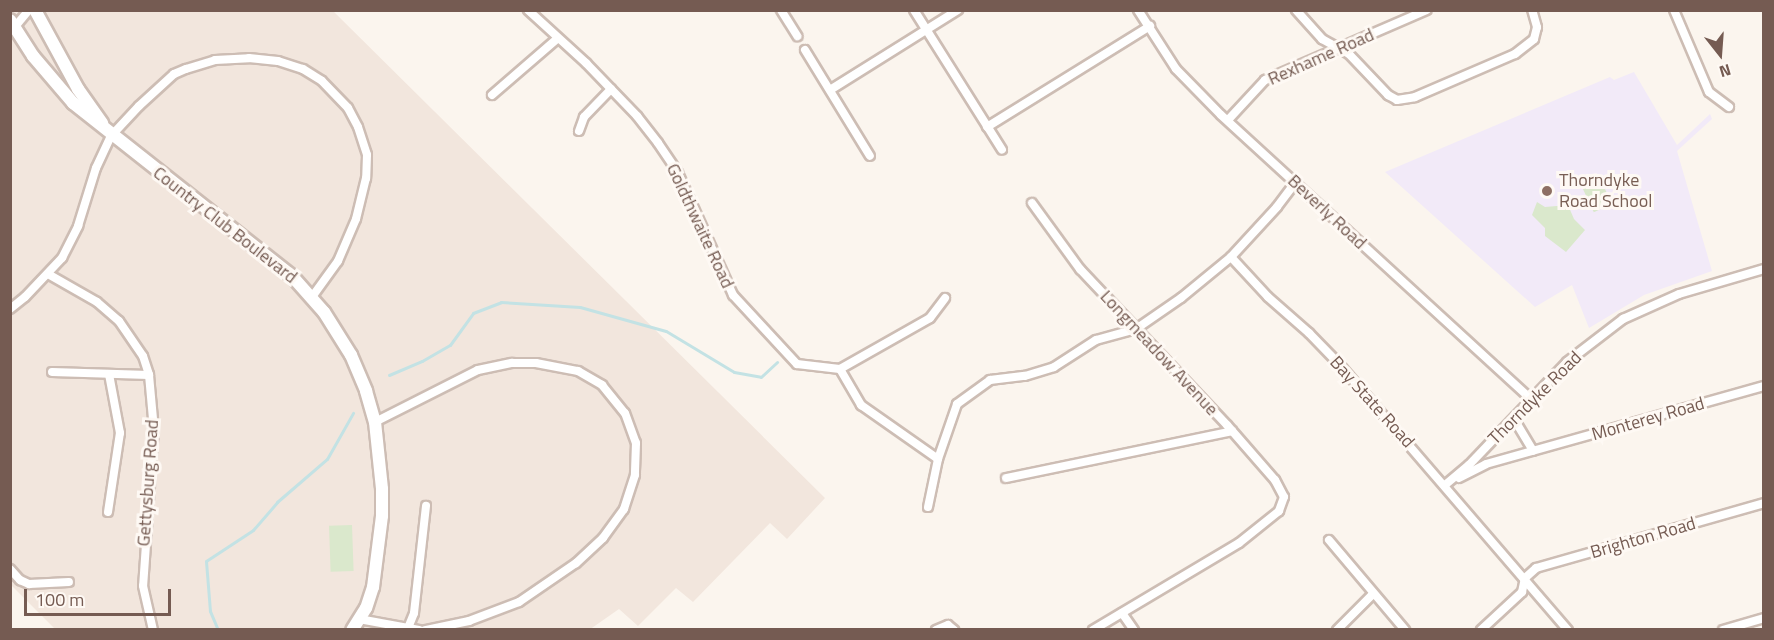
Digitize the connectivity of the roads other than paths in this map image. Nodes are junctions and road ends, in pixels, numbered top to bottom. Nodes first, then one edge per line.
1 (29, 10) edge
2 (35, 10) edge
3 (528, 10) edge
4 (781, 10) edge
5 (914, 10) edge
6 (958, 10) edge
7 (1138, 10) edge
8 (1296, 10) edge
9 (1427, 10) edge
10 (1532, 10) edge
11 (1674, 10) edge
12 (12, 26) edge
13 (1150, 26) junction
14 (927, 30) junction
15 (797, 36) dead end
16 (558, 38) junction
17 (1337, 48) junction
18 (805, 50) dead end
19 (611, 90) junction
20 (830, 90) junction
21 (492, 95) dead end
22 (1729, 108) dead end
23 (1228, 120) junction
24 (987, 127) junction
25 (579, 131) dead end
26 (111, 136) junction
27 (1002, 150) dead end
28 (870, 156) dead end
29 (1295, 183) junction
30 (1032, 203) dead end
31 (1231, 257) junction
32 (1764, 269) edge
33 (48, 274) junction
34 (312, 297) junction
35 (945, 298) dead end
36 (10, 309) edge
37 (1136, 329) junction
38 (840, 369) junction
39 (52, 372) dead end
40 (109, 374) junction
41 (149, 375) junction
42 (1764, 387) edge
43 (1532, 400) junction
44 (1514, 419) junction
45 (375, 422) junction
46 (1233, 432) junction
47 (1533, 451) junction
48 (938, 459) junction
49 (1006, 478) dead end
50 (1445, 485) junction
51 (1764, 503) edge
52 (426, 506) dead end
53 (928, 507) dead end
54 (108, 512) dead end
55 (1329, 540) dead end
56 (10, 570) edge
57 (1525, 578) junction
58 (69, 582) dead end
59 (1373, 594) junction
60 (1122, 613) junction
61 (1764, 618) edge
62 (356, 624) edge
63 (951, 627) edge
64 (408, 628) edge
65 (153, 630) edge
66 (419, 630) edge
67 (425, 630) edge
68 (936, 630) edge
69 (1094, 630) edge
70 (1134, 630) edge
71 (1337, 630) edge
72 (1405, 630) edge
73 (1481, 630) edge
74 (1568, 630) edge
75 (1723, 630) edge

1 - 12 street
2 - 26 street, Country Club Boulevard
3 - 16 street, Goldthwaite Road
4 - 15 street
5 - 14 street
6 - 14 street
7 - 13 street, Beverly Road
8 - 17 street
9 - 17 street, Rexhame Road
10 - 17 street
11 - 22 street
12 - 26 street, Country Club Boulevard
13 - 23 street, Beverly Road
13 - 24 street
14 - 20 street
14 - 24 street
16 - 19 street, Goldthwaite Road
16 - 21 street
17 - 23 street, Rexhame Road
18 - 20 street
19 - 25 street
19 - 38 street, Goldthwaite Road
20 - 28 street
23 - 29 street, Beverly Road
24 - 27 street
26 - 33 street
26 - 34 street, Country Club Boulevard
26 - 34 street
29 - 31 street
29 - 43 street, Beverly Road
30 - 37 street, Longmeadow Avenue
31 - 37 street
31 - 50 street, Bay State Road
32 - 43 street, Thorndyke Road
33 - 36 street
33 - 41 street, Gettysburg Road
34 - 45 street, Country Club Boulevard
35 - 38 street
37 - 46 street, Longmeadow Avenue
37 - 48 street
38 - 48 street
39 - 40 street
40 - 41 street
40 - 54 street
41 - 65 street, Gettysburg Road
42 - 47 street, Monterey Road
43 - 44 street, Thorndyke Road
44 - 47 street
44 - 50 street, Thorndyke Road
45 - 62 street, Country Club Boulevard
45 - 67 street
46 - 49 street
46 - 60 street, Longmeadow Avenue
47 - 50 street, Monterey Road
48 - 53 street
50 - 57 street, Bay State Road
51 - 57 street, Brighton Road
52 - 64 street
55 - 59 street
56 - 58 street
57 - 73 street
57 - 74 street, Bay State Road
59 - 71 street
59 - 72 street
60 - 69 street
60 - 70 street
61 - 75 street
62 - 64 street
63 - 68 street
64 - 66 street

